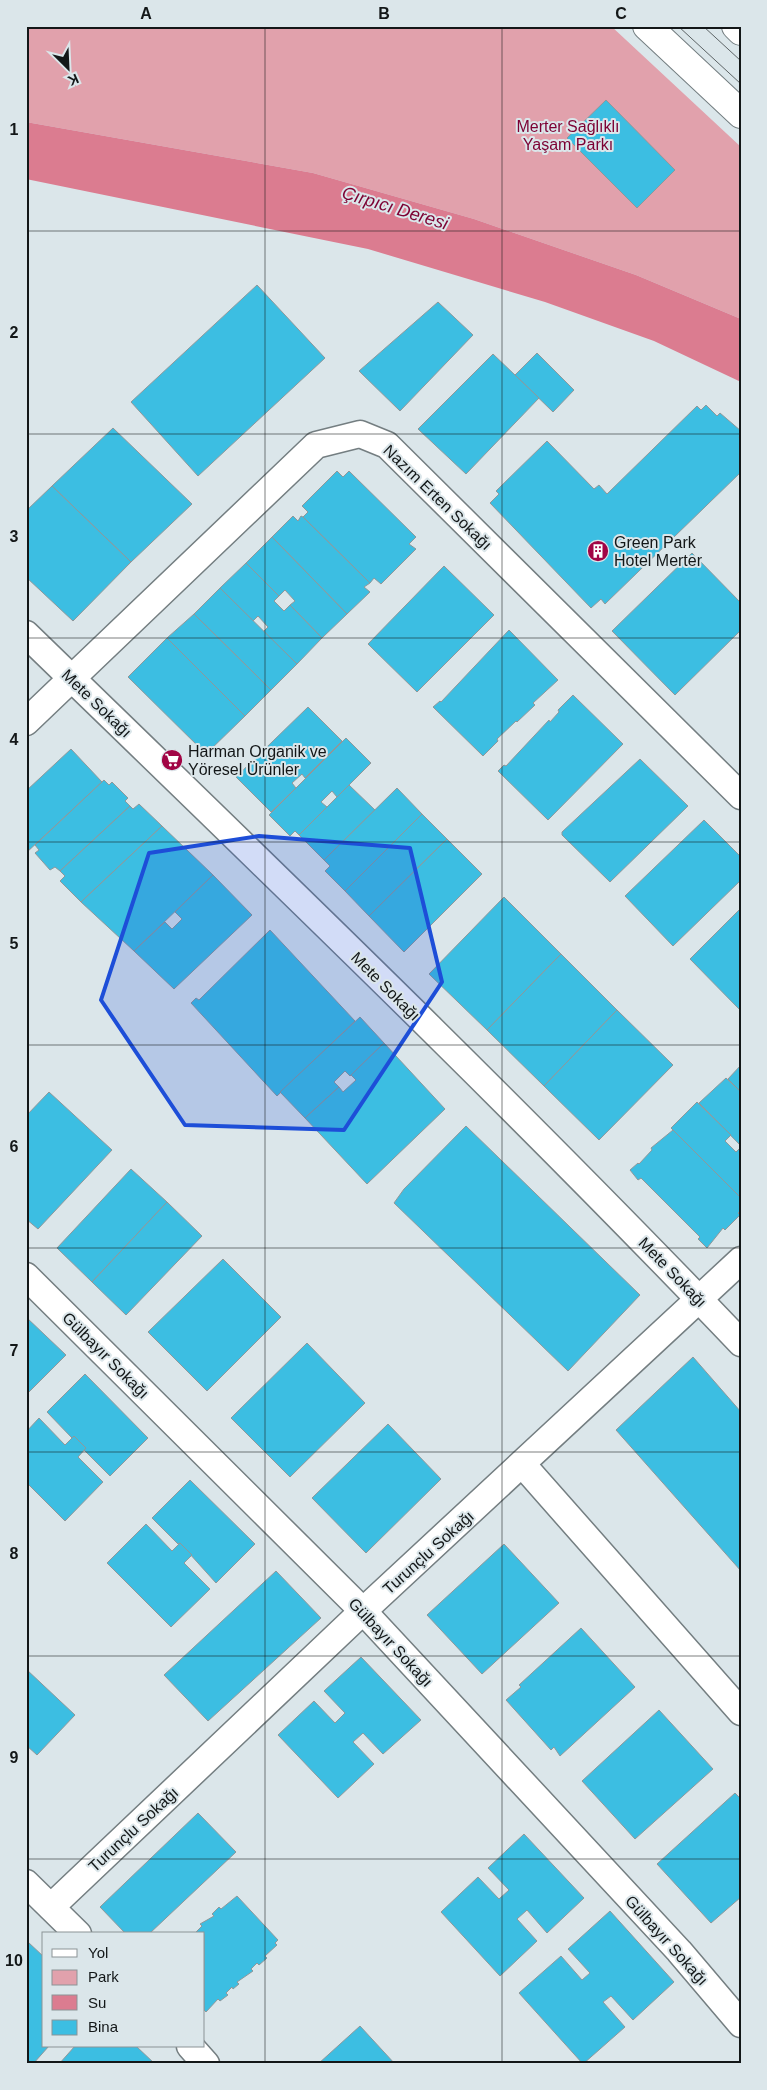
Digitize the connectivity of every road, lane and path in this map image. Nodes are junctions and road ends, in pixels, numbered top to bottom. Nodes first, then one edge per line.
1 (647, 26) edge
2 (736, 26) edge
3 (741, 31) edge
4 (741, 114) edge
5 (26, 634) edge
6 (71, 678) junction
7 (26, 722) edge
8 (741, 796) edge
9 (741, 1260) edge
10 (26, 1276) edge
11 (699, 1299) junction
12 (741, 1343) edge
13 (523, 1465) junction
14 (363, 1611) junction
15 (741, 1712) edge
16 (26, 1883) edge
17 (51, 1907) junction
18 (76, 1932) edge
19 (741, 2024) edge
20 (192, 2048) edge
21 (206, 2064) edge

1 - 4 main road
2 - 3 main road
5 - 6 street, Mete Sokağı
6 - 7 street, Nazım Erten Sokağı
6 - 8 street, Nazım Erten Sokağı
6 - 11 street, Mete Sokağı
9 - 11 street, Turunçlu Sokağı
10 - 14 street, Gülbayır Sokağı
11 - 12 street, Mete Sokağı
11 - 13 street, Turunçlu Sokağı
13 - 14 street, Turunçlu Sokağı
13 - 15 street
14 - 17 street, Turunçlu Sokağı
14 - 19 street, Gülbayır Sokağı
16 - 17 street
17 - 18 street
20 - 21 street

